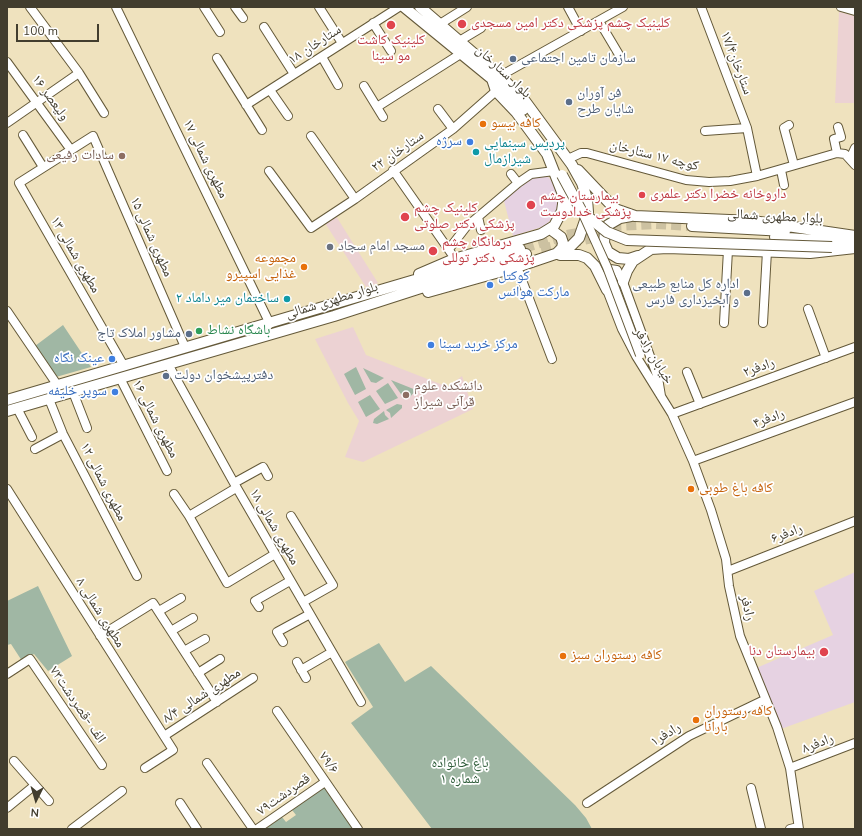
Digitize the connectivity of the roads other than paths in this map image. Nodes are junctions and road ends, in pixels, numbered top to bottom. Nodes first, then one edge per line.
1 (30, 7) edge
2 (116, 7) edge
3 (204, 7) edge
4 (235, 7) edge
5 (319, 7) edge
6 (399, 7) edge
7 (404, 7) edge
8 (420, 7) edge
9 (467, 7) edge
10 (568, 7) edge
11 (623, 7) edge
12 (701, 7) edge
13 (841, 7) edge
14 (855, 10) edge
15 (243, 18) dead end
16 (599, 21) junction
17 (373, 23) junction
18 (440, 24) junction
19 (264, 27) dead end
20 (481, 28) dead end
21 (581, 31) junction
22 (220, 32) dead end
23 (461, 40) junction
24 (342, 43) junction
25 (391, 51) dead end
26 (462, 54) junction
27 (322, 57) junction
28 (217, 58) dead end
29 (621, 58) dead end
30 (7, 62) edge
31 (79, 73) junction
32 (294, 74) junction
33 (496, 78) junction
34 (338, 85) dead end
35 (364, 86) dead end
36 (270, 90) junction
37 (496, 92) junction
38 (37, 102) junction
39 (246, 105) junction
40 (377, 107) junction
41 (438, 109) dead end
42 (104, 113) dead end
43 (288, 116) dead end
44 (383, 117) dead end
45 (7, 124) edge
46 (789, 125) dead end
47 (838, 127) dead end
48 (747, 128) junction
49 (453, 129) junction
50 (262, 130) dead end
51 (705, 131) dead end
52 (23, 135) dead end
53 (311, 136) dead end
54 (855, 148) edge
55 (71, 150) junction
56 (837, 153) junction
57 (570, 162) junction
58 (852, 162) edge
59 (794, 165) junction
60 (43, 167) junction
61 (393, 170) junction
62 (781, 170) junction
63 (269, 171) dead end
64 (558, 173) junction
65 (511, 174) dead end
66 (757, 176) junction
67 (518, 183) junction
68 (784, 185) dead end
69 (585, 196) junction
70 (355, 199) junction
71 (564, 199) junction
72 (582, 212) junction
73 (635, 216) junction
74 (478, 217) junction
75 (550, 229) junction
76 (481, 230) dead end
77 (855, 236) edge
78 (604, 243) junction
79 (855, 244) edge
80 (855, 248) edge
81 (448, 249) junction
82 (728, 250) junction
83 (525, 251) tunnel mouth
84 (767, 251) junction
85 (645, 252) junction
86 (554, 255) junction
87 (454, 259) junction
88 (517, 267) junction
89 (623, 282) junction
90 (401, 289) junction
91 (607, 290) junction
92 (808, 309) dead end
93 (7, 311) edge
94 (763, 323) dead end
95 (270, 324) junction
96 (724, 324) dead end
97 (185, 347) junction
98 (855, 347) edge
99 (826, 358) junction
100 (552, 359) dead end
101 (168, 364) junction
102 (124, 366) junction
103 (687, 372) dead end
104 (120, 378) junction
105 (58, 386) junction
106 (73, 392) junction
107 (661, 396) junction
108 (49, 399) junction
109 (7, 400) edge
110 (855, 402) edge
111 (700, 404) junction
112 (12, 409) edge
113 (672, 414) junction
114 (87, 428) dead end
115 (63, 434) junction
116 (32, 436) dead end
117 (35, 449) dead end
118 (693, 461) junction
119 (167, 471) dead end
120 (268, 476) dead end
121 (235, 486) junction
122 (7, 489) edge
123 (174, 494) dead end
124 (189, 516) junction
125 (291, 516) dead end
126 (855, 521) edge
127 (275, 554) junction
128 (728, 571) junction
129 (137, 576) dead end
130 (290, 580) junction
131 (181, 598) dead end
132 (303, 602) junction
133 (260, 607) dead end
134 (159, 612) junction
135 (310, 614) junction
136 (193, 618) dead end
137 (171, 631) junction
138 (100, 636) junction
139 (205, 639) dead end
140 (283, 642) dead end
141 (184, 651) junction
142 (332, 652) junction
143 (220, 659) dead end
144 (297, 662) dead end
145 (301, 670) junction
146 (198, 673) junction
147 (7, 674) edge
148 (254, 678) dead end
149 (306, 678) dead end
150 (764, 700) junction
151 (217, 702) junction
152 (361, 702) dead end
153 (277, 711) dead end
154 (164, 736) junction
155 (855, 743) edge
156 (14, 761) dead end
157 (207, 763) dead end
158 (102, 765) dead end
159 (145, 768) dead end
160 (790, 768) junction
161 (326, 782) junction
162 (35, 785) junction
163 (751, 788) dead end
164 (122, 791) dead end
165 (50, 801) dead end
166 (180, 803) dead end
167 (587, 803) dead end
168 (7, 808) edge
169 (796, 828) edge
170 (72, 829) edge
171 (197, 829) edge
172 (253, 829) edge
173 (257, 829) edge
174 (358, 829) edge
175 (761, 829) edge

1 - 31 street
2 - 95 street, ۱۷ مطهری شمالی
3 - 22 street
4 - 15 street
5 - 24 street
6 - 17 street, ۱۸ ستارخان
7 - 26 main road, بلوار ستارخان
8 - 18 main road, بلوار ستارخان
9 - 18 street
10 - 21 street
11 - 16 street
12 - 48 street, ستارخان۱۷/۴
13 - 14 street
16 - 21 street
16 - 29 street
17 - 24 street, ۱۸ ستارخان
17 - 25 street
18 - 23 main road, بلوار ستارخان
19 - 32 street
20 - 23 street
21 - 33 street
23 - 33 main road, بلوار ستارخان
24 - 27 street, ۱۸ ستارخان
26 - 33 main road, بلوار ستارخان
26 - 40 street
27 - 32 street, ۱۸ ستارخان
27 - 34 street
28 - 39 street
30 - 38 street, ۱۶ ولیعصر
31 - 38 street
31 - 42 street
32 - 36 street, ۱۸ ستارخان
33 - 37 main road
33 - 57 main road, بلوار ستارخان
33 - 64 main road, بلوار ستارخان
35 - 40 street
36 - 39 street, ۱۸ ستارخان
36 - 43 street
37 - 49 street, ۲۲ ستارخان
37 - 64 main road
38 - 45 street
38 - 55 street, ۱۶ ولیعصر
39 - 50 street
40 - 44 street
41 - 49 street
46 - 59 street
47 - 56 street
48 - 51 street
48 - 66 street, ستارخان۱۷/۴
49 - 61 street, ۲۲ ستارخان
52 - 60 street
53 - 70 street
54 - 58 street
55 - 60 street
55 - 97 street, ۱۵ مطهری شمالی
56 - 58 street
56 - 59 street, کوچه ۱۷ ستارخان
57 - 66 street, کوچه ۱۷ ستارخان
57 - 69 main road
57 - 73 main road
59 - 62 street, کوچه ۱۷ ستارخان
60 - 102 street, ۱۳ مطهری شمالی
61 - 70 street, ۲۲ ستارخان
61 - 81 street
62 - 66 street, کوچه ۱۷ ستارخان
62 - 68 street
63 - 70 street, ۲۲ ستارخان
64 - 67 street
64 - 71 main road
64 - 72 main road, bridge
65 - 67 street
67 - 74 street
69 - 71 main road
69 - 86 main road
71 - 75 main road
72 - 79 main road, bridge
72 - 107 street, bridge
73 - 77 main road
73 - 78 main road
74 - 76 street
74 - 81 street
75 - 86 main road
75 - 87 main road
77 - 79 main road, بلوار مطهرى شمالى
78 - 85 main road
78 - 91 main road
80 - 84 main road
81 - 87 street
82 - 84 main road
82 - 85 main road
82 - 96 street
83 - 90 main road, بلوار مطهرى شمالى
84 - 94 street
85 - 89 main road
86 - 88 main road
86 - 91 main road
87 - 90 main road
88 - 90 main road
88 - 100 street
89 - 91 street, خیابان رادفر
89 - 107 street, خیابان رادفر
90 - 95 main road, بلوار مطهرى شمالى
90 - 101 main road, بلوار مطهرى شمالى
91 - 107 street, خیابان رادفر
92 - 99 street
93 - 105 street
95 - 97 main road, بلوار مطهرى شمالى
97 - 102 main road, بلوار مطهرى شمالى
98 - 99 street, رادفر۲
99 - 111 street, رادفر۲
101 - 104 main road, بلوار مطهرى شمالى
101 - 121 street, ۱۸ مطهری شمالی
102 - 105 main road, بلوار مطهرى شمالى
103 - 111 street
104 - 106 main road, بلوار مطهرى شمالى
104 - 119 street, ۱۶ مطهری شمالی
105 - 109 main road, بلوار مطهرى شمالى
106 - 108 main road, بلوار مطهرى شمالى
106 - 114 street
107 - 113 street, رادفر
108 - 112 main road, بلوار مطهرى شمالى
108 - 115 street, ۱۲ مطهری شمالی
110 - 118 street, رادفر۴
111 - 113 street, رادفر۲
112 - 116 street
113 - 118 street, رادفر
115 - 117 street
115 - 129 street, ۱۲ مطهری شمالی
118 - 128 street, رادفر
120 - 121 street
121 - 124 street
121 - 127 street, ۱۸ مطهری شمالی
122 - 138 street, ۸ مطهری شمالی
123 - 124 street
124 - 127 street
125 - 132 street
126 - 128 street, رادفر۶
127 - 130 street, ۱۸ مطهری شمالی
128 - 150 street, رادفر
130 - 132 street, ۱۸ مطهری شمالی
130 - 133 street
131 - 134 street
132 - 135 street, ۱۸ مطهری شمالی
134 - 137 street
134 - 138 street
135 - 140 street
135 - 142 street, ۱۸ مطهری شمالی
136 - 137 street
137 - 141 street
138 - 154 street, ۸ مطهری شمالی
139 - 141 street
141 - 146 street
142 - 145 street
142 - 152 street, ۱۸ مطهری شمالی
143 - 146 street
144 - 145 street
145 - 149 street
146 - 151 street
147 - 158 street, الف -قصردشت۷۳
148 - 151 street, ۸/۴ مطهری شمالی
150 - 160 street, رادفر
150 - 167 street, رادفر۱
151 - 154 street, ۸/۴ مطهری شمالی
153 - 161 street, ۷۹/۶
154 - 159 street, ۸ مطهری شمالی
155 - 160 street, رادفر۸
156 - 162 street
157 - 172 street
160 - 169 street, رادفر
161 - 173 street, قصردشت۷۹
161 - 174 street, ۷۹/۶
162 - 165 street
162 - 168 street
163 - 175 street
164 - 170 street
166 - 171 street

